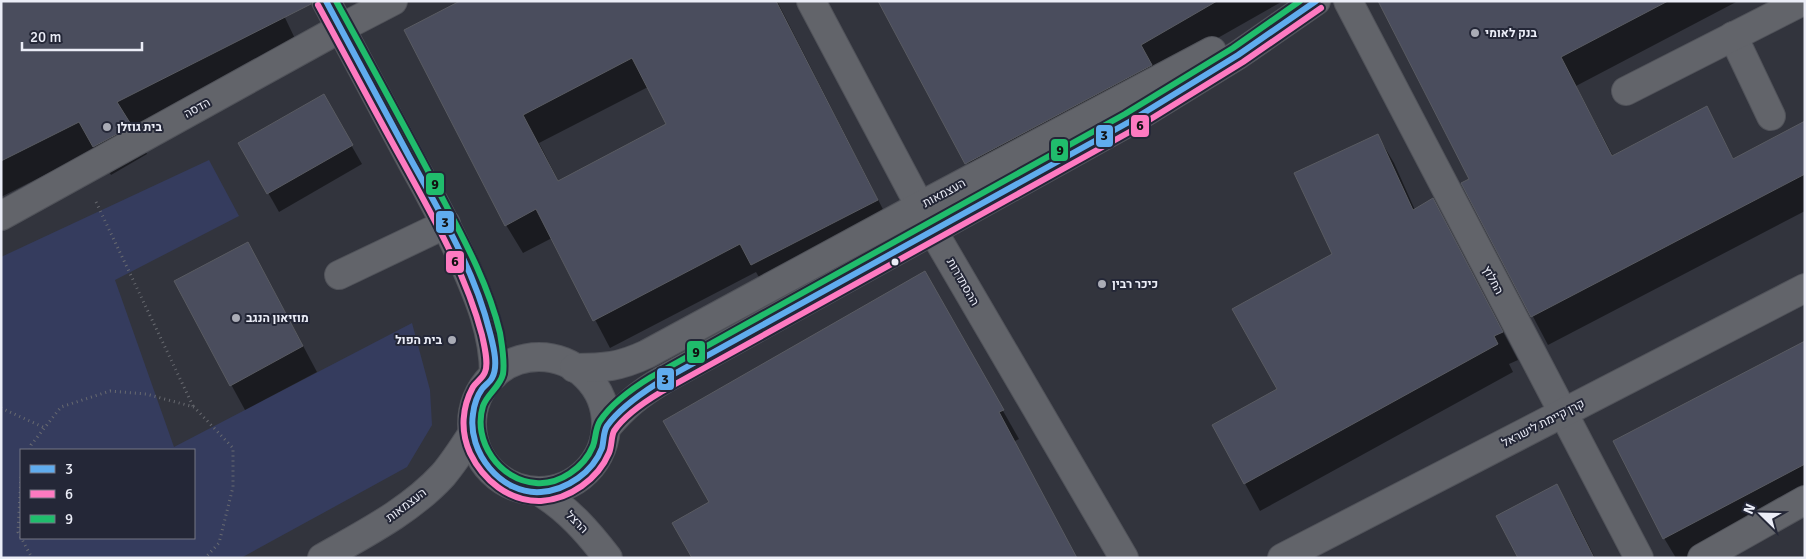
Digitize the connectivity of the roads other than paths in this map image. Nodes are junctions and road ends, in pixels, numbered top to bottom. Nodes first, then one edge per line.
1 (326, 1) edge
2 (392, 1) edge
3 (811, 1) edge
4 (1309, 1) edge
5 (1316, 1) edge
6 (1348, 1) edge
7 (1803, 1) edge
8 (341, 28) junction
9 (1733, 36) junction
10 (1626, 91) dead end
11 (1771, 116) dead end
12 (920, 206) junction
13 (1, 216) edge
14 (446, 224) junction
15 (934, 231) junction
16 (339, 275) dead end
17 (1805, 288) edge
18 (574, 368) junction
19 (494, 375) junction
20 (1564, 412) junction
21 (606, 428) junction
22 (472, 434) junction
23 (540, 492) junction
24 (1805, 500) edge
25 (322, 558) edge
26 (608, 558) edge
27 (1124, 558) edge
28 (1282, 558) edge
29 (1639, 558) edge
30 (1702, 558) edge

1 - 8 street
2 - 8 street, הדסה
3 - 12 street, ההסתדרות
4 - 12 street, העצמאות
5 - 15 street
6 - 20 street, החלוץ
7 - 9 street
8 - 13 street, הדסה
8 - 14 street
9 - 10 street
9 - 11 street
12 - 15 street, ההסתדרות
12 - 18 street, העצמאות
14 - 16 street
14 - 19 street
15 - 21 street
15 - 27 street, ההסתדרות
17 - 20 street, קרן קיימת לישראל
18 - 19 street
18 - 21 street
19 - 22 street
20 - 28 street, קרן קיימת לישראל
20 - 29 street, החלוץ
21 - 23 street
22 - 23 street
22 - 25 street, העצמאות
23 - 26 street, הרצל
24 - 30 street

